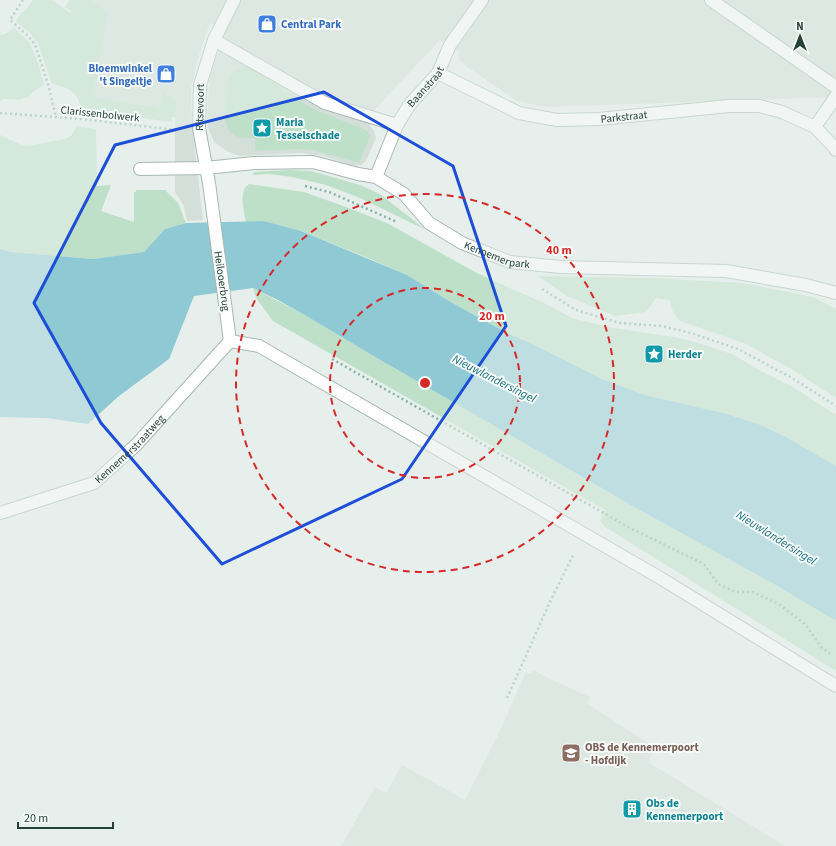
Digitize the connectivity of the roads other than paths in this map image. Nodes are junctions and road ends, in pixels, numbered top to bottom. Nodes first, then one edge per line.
1 (234, 0) edge
2 (482, 0) edge
3 (711, 0) edge
4 (214, 40) junction
5 (438, 73) junction
6 (836, 87) edge
7 (836, 96) edge
8 (397, 125) junction
9 (815, 127) junction
10 (836, 150) edge
11 (206, 168) junction
12 (140, 169) dead end
13 (376, 177) junction
14 (214, 220) joint
15 (836, 293) edge
16 (230, 342) junction
17 (0, 513) edge
18 (836, 686) edge

1 - 4 street, Ritsevoort
2 - 5 street, Baanstraat
3 - 6 street
4 - 8 street
4 - 11 street, Ritsevoort
5 - 8 street, Baanstraat
5 - 9 street, Parkstraat
7 - 9 street
8 - 13 street, Baanstraat
9 - 10 street, Parkstraat
11 - 12 street, Kennemerpark
11 - 13 street, Kennemerpark
11 - 14 street, Ritsevoort
13 - 15 street, Kennemerpark
14 - 16 street, Heilooerbrug
16 - 17 street, Kennemerstraatweg
16 - 18 street

